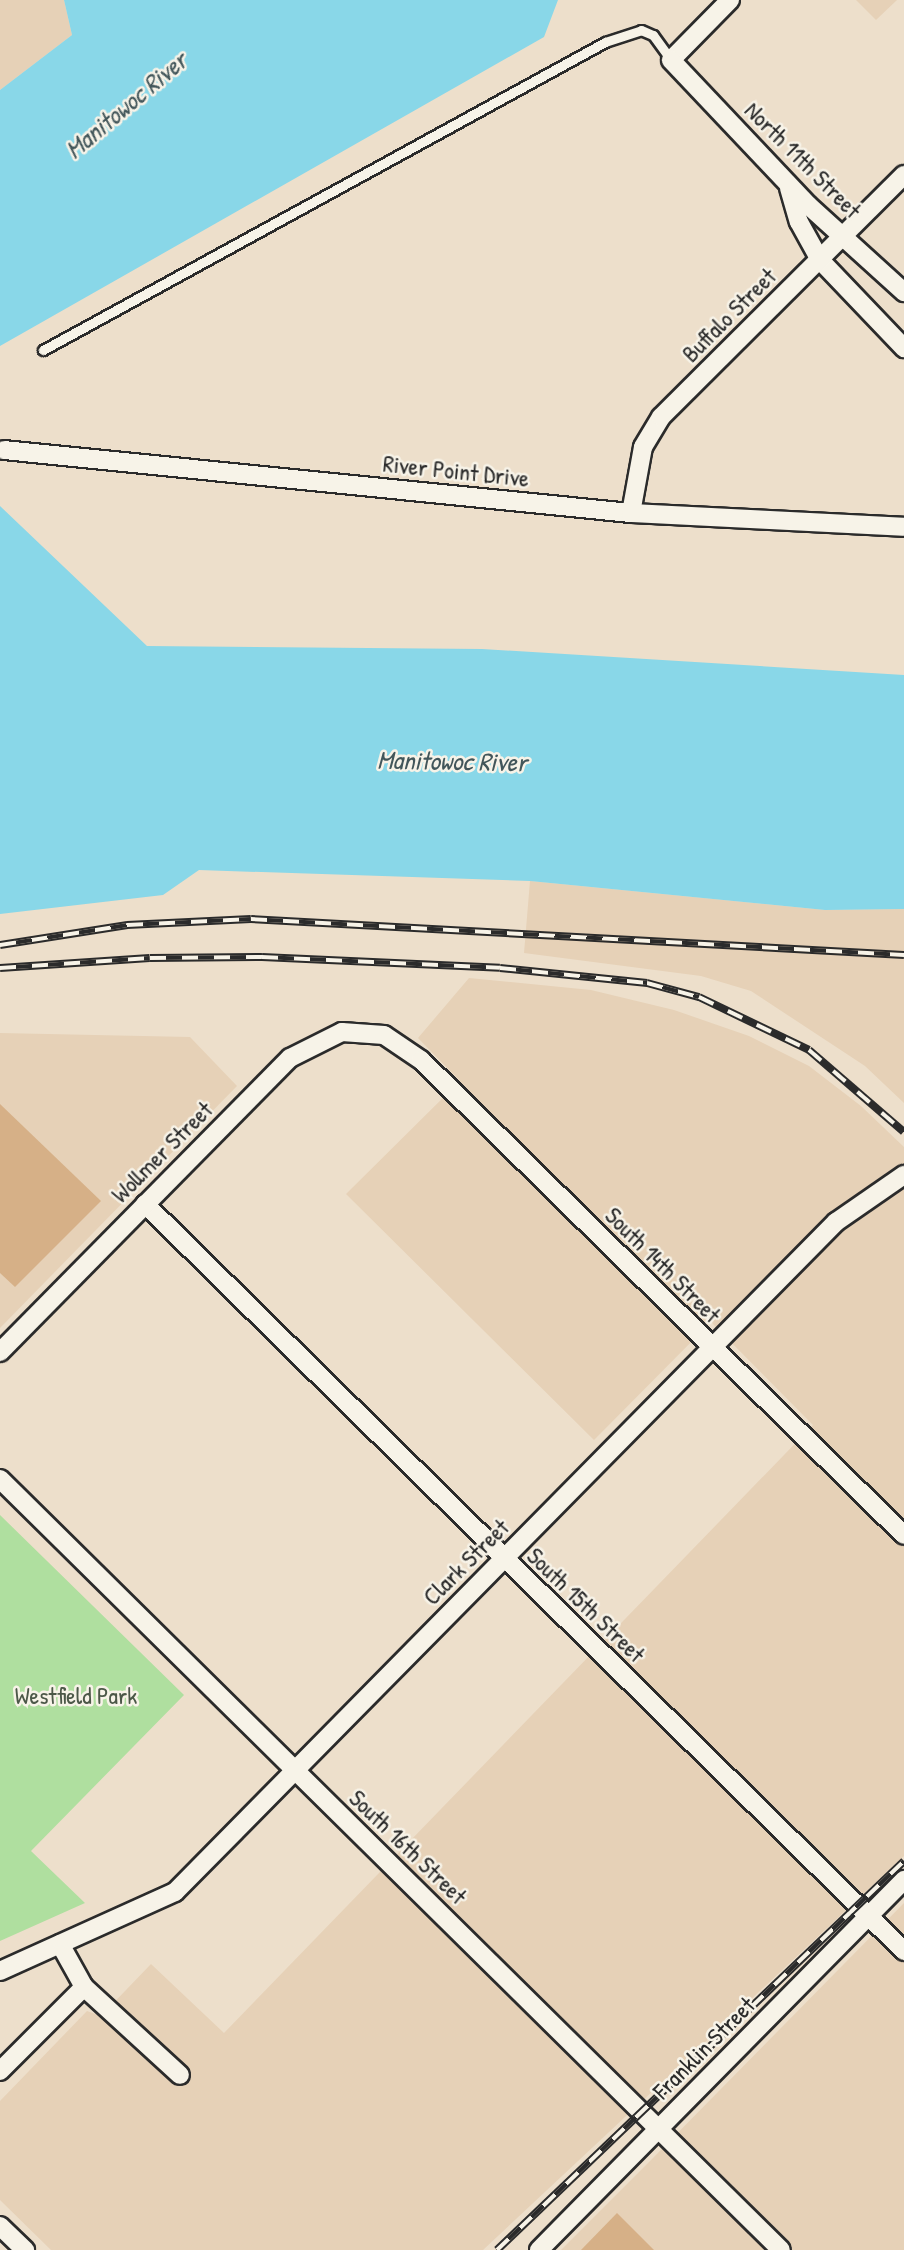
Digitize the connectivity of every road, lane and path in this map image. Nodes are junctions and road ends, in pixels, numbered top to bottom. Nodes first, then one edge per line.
1 (730, 0) edge
2 (671, 60) junction
3 (904, 175) edge
4 (788, 184) junction
5 (845, 236) junction
6 (820, 260) junction
7 (904, 292) edge
8 (904, 348) edge
9 (43, 350) dead end
10 (4, 450) dead end
11 (631, 513) junction
12 (904, 527) edge
13 (384, 1035) joint
14 (904, 1175) edge
15 (145, 1204) junction
16 (712, 1348) junction
17 (0, 1352) edge
18 (0, 1479) edge
19 (904, 1535) edge
20 (504, 1559) junction
21 (295, 1772) junction
22 (904, 1880) edge
23 (869, 1916) junction
24 (60, 1944) junction
25 (904, 1951) edge
26 (0, 1970) edge
27 (84, 1987) junction
28 (0, 2071) edge
29 (180, 2075) dead end
30 (658, 2129) junction
31 (0, 2226) edge
32 (25, 2250) edge
33 (539, 2250) edge
34 (781, 2250) edge

1 - 2 street
2 - 4 street, North 11th Street
2 - 9 lane
3 - 5 street, Buffalo Street
4 - 5 street, North 11th Street
4 - 6 street
5 - 6 street, Buffalo Street
5 - 7 street, North 11th Street
6 - 8 street
6 - 11 street, Buffalo Street
10 - 11 street, River Point Drive
11 - 12 street, River Point Drive
13 - 15 street, Wollmer Street
13 - 16 street, South 14th Street
14 - 16 street, Clark Street
15 - 17 street, Wollmer Street
15 - 20 street, South 15th Street
16 - 19 street, South 14th Street
16 - 20 street, Clark Street
18 - 21 street, South 16th Street
20 - 21 street, Clark Street
20 - 23 street, South 15th Street
21 - 24 street, Clark Street
21 - 30 street, South 16th Street
22 - 23 street, Franklin Street
23 - 25 street, South 15th Street
23 - 30 street, Franklin Street
24 - 26 street, Clark Street
24 - 27 street
27 - 28 street
27 - 29 street
30 - 33 street, Franklin Street
30 - 34 street, South 16th Street
31 - 32 street

